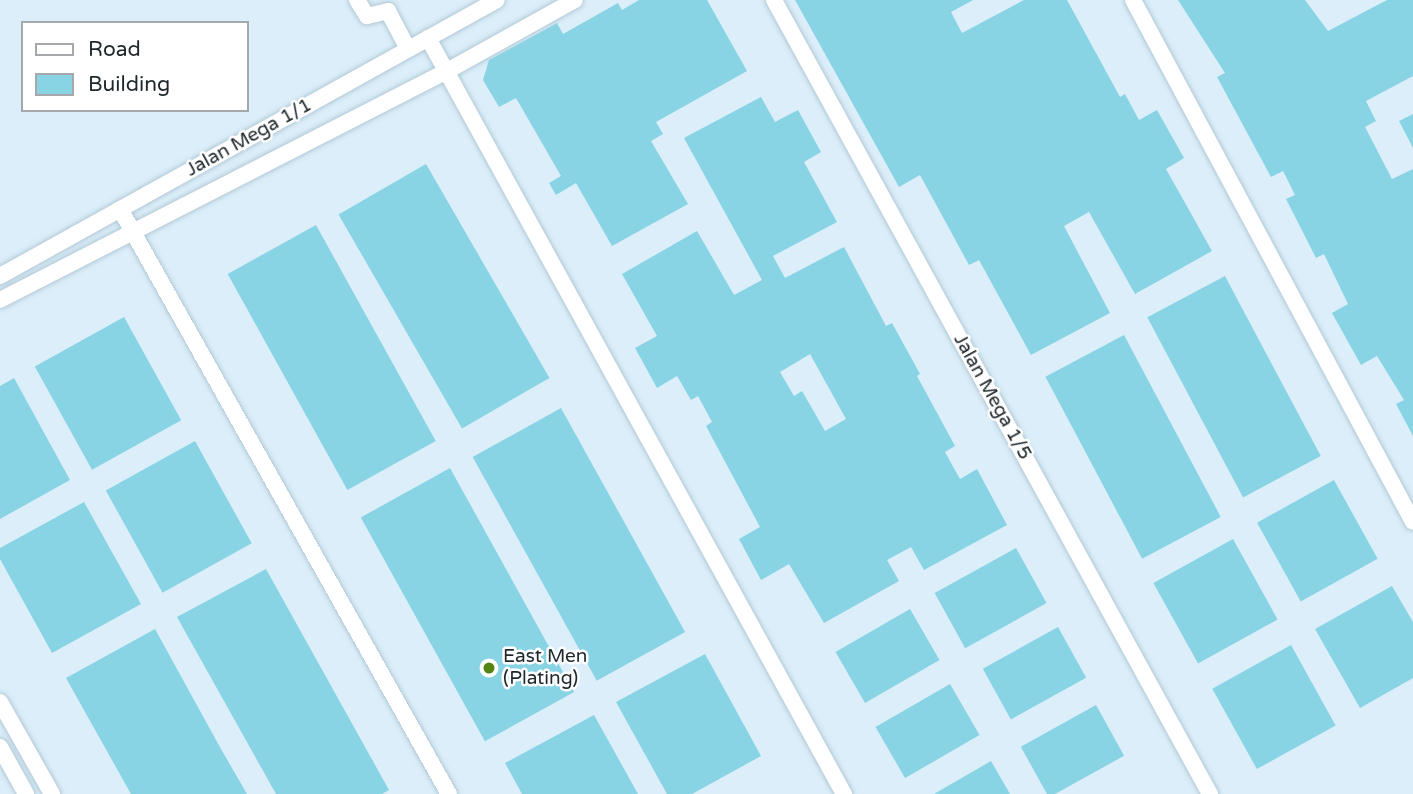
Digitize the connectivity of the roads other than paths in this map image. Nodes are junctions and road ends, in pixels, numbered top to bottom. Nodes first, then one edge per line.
1 (357, 0) edge
2 (497, 0) edge
3 (575, 0) edge
4 (774, 0) edge
5 (1133, 0) edge
6 (428, 38) junction
7 (408, 50) junction
8 (447, 71) junction
9 (120, 209) junction
10 (135, 230) junction
11 (0, 276) edge
12 (0, 300) edge
13 (1413, 522) edge
14 (0, 702) edge
15 (0, 747) edge
16 (26, 794) edge
17 (52, 794) edge
18 (449, 794) edge
19 (844, 794) edge
20 (1210, 794) edge

1 - 7 street
2 - 6 street, Jalan Mega 1/1
3 - 8 street
4 - 20 street, Jalan Mega 1/5
5 - 13 street
6 - 7 street, Jalan Mega 1/1
6 - 8 street
7 - 9 street, Jalan Mega 1/1
8 - 10 street
8 - 19 street
9 - 10 street
9 - 11 street, Jalan Mega 1/1
10 - 12 street
10 - 18 street
14 - 17 street
15 - 16 street

